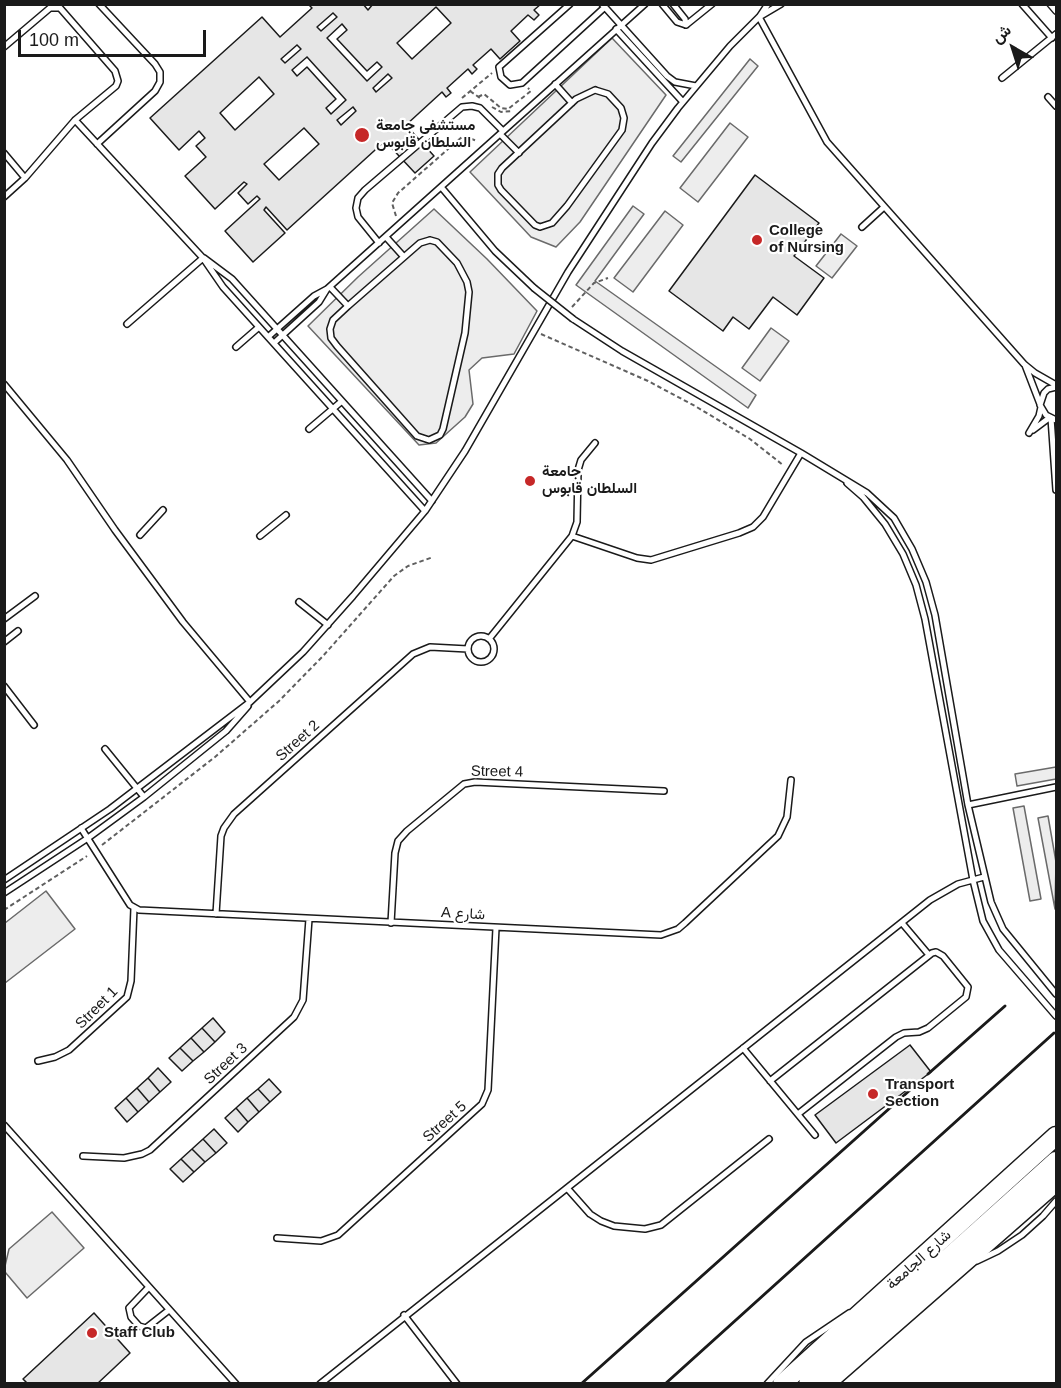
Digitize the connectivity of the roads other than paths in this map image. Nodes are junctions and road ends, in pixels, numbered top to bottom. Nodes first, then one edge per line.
1 (99, 4) edge
2 (570, 4) edge
3 (645, 4) edge
4 (662, 4) edge
5 (673, 4) edge
6 (712, 4) edge
7 (768, 4) edge
8 (781, 4) edge
9 (1022, 4) edge
10 (1050, 4) edge
11 (603, 6) edge
12 (1056, 11) edge
13 (759, 18) junction
14 (686, 25) junction
15 (619, 27) junction
16 (1054, 36) edge
17 (4, 47) edge
18 (1002, 78) dead end
19 (555, 84) junction
20 (696, 86) junction
21 (1048, 97) dead end
22 (683, 102) junction
23 (572, 104) junction
24 (1056, 106) edge
25 (75, 120) junction
26 (502, 133) junction
27 (98, 144) junction
28 (4, 153) edge
29 (519, 153) junction
30 (25, 178) junction
31 (442, 188) junction
32 (4, 197) edge
33 (884, 207) junction
34 (862, 227) dead end
35 (386, 237) junction
36 (379, 243) junction
37 (404, 257) junction
38 (203, 258) junction
39 (328, 288) junction
40 (348, 306) junction
41 (127, 324) dead end
42 (259, 327) junction
43 (277, 329) junction
44 (283, 335) junction
45 (268, 337) junction
46 (274, 343) junction
47 (236, 347) dead end
48 (1024, 364) junction
49 (4, 384) edge
50 (1056, 386) edge
51 (342, 401) junction
52 (1041, 406) junction
53 (333, 409) junction
54 (1052, 419) edge
55 (309, 429) dead end
56 (595, 443) dead end
57 (801, 453) junction
58 (837, 474) junction
59 (1056, 490) edge
60 (432, 501) junction
61 (163, 510) dead end
62 (425, 511) junction
63 (286, 515) dead end
64 (140, 535) dead end
65 (260, 536) dead end
66 (572, 536) junction
67 (34, 596) dead end
68 (299, 602) dead end
69 (4, 619) edge
70 (328, 625) junction
71 (18, 631) dead end
72 (489, 639) junction
73 (4, 642) edge
74 (468, 649) junction
75 (4, 686) edge
76 (250, 702) junction
77 (34, 725) dead end
78 (105, 749) dead end
79 (791, 780) dead end
80 (1056, 787) edge
81 (137, 789) junction
82 (664, 790) dead end
83 (144, 797) junction
84 (968, 805) junction
85 (81, 828) junction
86 (88, 838) junction
87 (984, 877) junction
88 (4, 880) edge
89 (974, 880) junction
90 (4, 893) edge
91 (134, 908) junction
92 (216, 914) junction
93 (309, 919) junction
94 (391, 922) junction
95 (902, 922) junction
96 (496, 928) junction
97 (929, 955) junction
98 (1056, 994) edge
99 (1056, 1016) edge
100 (743, 1048) junction
101 (38, 1061) dead end
102 (770, 1081) junction
103 (798, 1114) junction
104 (4, 1125) edge
105 (815, 1135) dead end
106 (1056, 1136) edge
107 (769, 1139) dead end
108 (83, 1156) dead end
109 (1056, 1161) edge
110 (1056, 1182) edge
111 (567, 1188) junction
112 (1056, 1201) edge
113 (277, 1238) dead end
114 (959, 1268) junction
115 (148, 1287) junction
116 (872, 1302) junction
117 (169, 1310) junction
118 (404, 1315) junction
119 (236, 1383) edge
120 (320, 1383) edge
121 (456, 1383) edge
122 (767, 1383) edge
123 (782, 1383) edge
124 (808, 1383) edge
125 (825, 1383) edge

1 - 27 lane
2 - 11 lane
3 - 15 lane
4 - 14 lane
5 - 14 lane
6 - 14 lane
7 - 13 lane
8 - 13 lane
9 - 16 lane
10 - 12 lane
11 - 15 lane
13 - 20 lane
13 - 33 lane
15 - 19 lane
15 - 20 lane
15 - 22 lane
16 - 18 lane
17 - 25 lane
19 - 23 lane
19 - 26 lane
20 - 22 lane
21 - 24 lane
22 - 60 lane
23 - 29 lane
23 - 29 lane
25 - 27 lane
25 - 30 lane
26 - 29 lane
26 - 31 lane
26 - 36 lane
27 - 38 lane
28 - 30 lane
30 - 32 lane
31 - 35 lane
31 - 57 lane, bridge
33 - 34 lane
33 - 48 lane
35 - 36 lane
35 - 37 lane
36 - 39 lane
37 - 40 lane
37 - 40 lane
38 - 41 lane
38 - 42 lane
38 - 43 lane
39 - 40 lane
39 - 43 lane
39 - 44 lane
42 - 45 lane
42 - 47 lane
43 - 44 lane
43 - 45 lane
44 - 46 lane
44 - 51 lane
45 - 46 lane
46 - 53 lane
48 - 50 lane
48 - 52 lane
49 - 76 lane
50 - 52 lane
51 - 53 lane
51 - 60 lane
52 - 54 lane
52 - 54 lane
53 - 55 lane
53 - 62 lane
54 - 59 lane
56 - 66 lane
57 - 58 lane
57 - 66 lane
58 - 84 lane
58 - 89 lane
60 - 62 lane
61 - 64 lane
62 - 70 lane
63 - 65 lane
66 - 72 lane
67 - 69 lane
68 - 70 lane
70 - 76 lane
71 - 73 lane
72 - 74 lane
72 - 74 lane
74 - 92 lane, Street 2
75 - 77 lane
76 - 81 lane
76 - 83 lane
78 - 81 lane
79 - 96 lane, A شارع
80 - 84 lane
81 - 83 lane
81 - 85 lane
82 - 94 lane, Street 4
83 - 86 lane
84 - 87 lane
85 - 86 lane
85 - 88 lane
86 - 90 lane
86 - 91 lane
87 - 89 lane
87 - 98 lane
89 - 95 lane
89 - 99 lane
91 - 92 lane, A شارع
91 - 101 lane, Street 1
92 - 93 lane, A شارع
93 - 94 lane, A شارع
93 - 108 lane, Street 3
94 - 96 lane, A شارع
95 - 97 lane
95 - 100 lane
96 - 113 lane, Street 5
97 - 102 lane
97 - 103 lane
100 - 102 lane
100 - 111 lane
102 - 103 lane
103 - 105 lane
104 - 115 lane
106 - 116 main road, شارع الجامعة
107 - 111 lane
109 - 124 main road, شارع الجامعة
110 - 114 main road
111 - 118 lane
112 - 114 lane
114 - 125 main road
115 - 117 lane
115 - 117 lane
116 - 122 lane
116 - 123 main road, شارع الجامعة
117 - 119 lane
118 - 120 lane
118 - 121 lane

